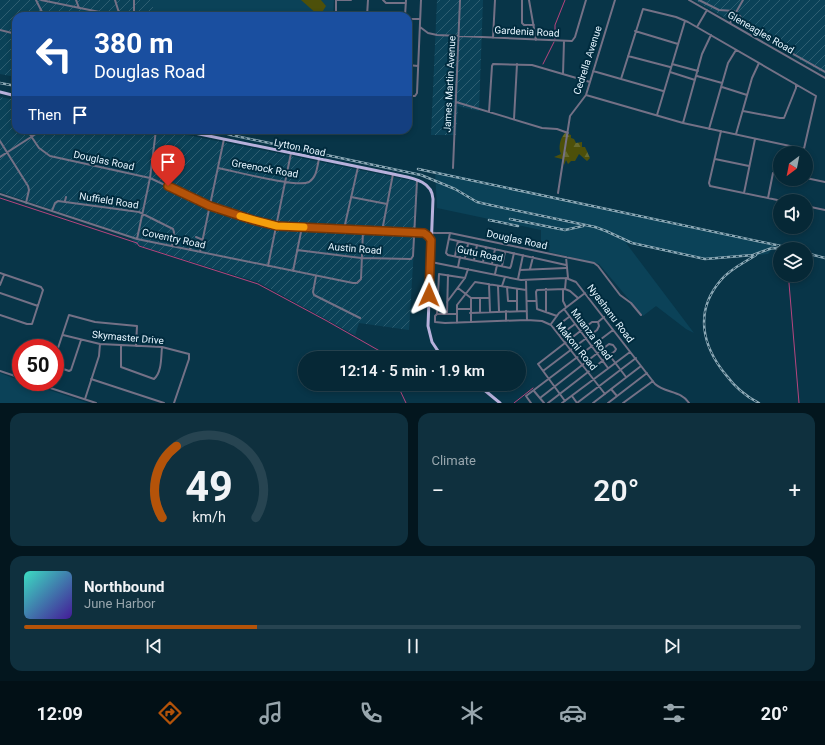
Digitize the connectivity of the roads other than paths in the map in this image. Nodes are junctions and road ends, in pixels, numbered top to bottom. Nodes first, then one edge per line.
1 (37, 0) edge
2 (41, 0) edge
3 (76, 0) edge
4 (115, 0) edge
5 (134, 0) edge
6 (336, 0) edge
7 (351, 0) edge
8 (368, 0) edge
9 (384, 0) edge
10 (406, 0) edge
11 (422, 0) edge
12 (460, 0) edge
13 (495, 0) edge
14 (522, 0) edge
15 (529, 0) edge
16 (586, 0) edge
17 (615, 0) edge
18 (689, 0) edge
19 (699, 0) edge
20 (743, 0) edge
21 (406, 3) junction
22 (79, 8) junction
23 (707, 10) junction
24 (42, 12) edge
25 (99, 12) edge
26 (118, 12) edge
27 (134, 12) edge
28 (336, 12) edge
29 (367, 12) edge
30 (405, 12) edge
31 (736, 12) junction
32 (412, 19) edge
33 (420, 19) junction
34 (684, 21) junction
35 (730, 23) junction
36 (534, 25) junction
37 (420, 27) junction
38 (697, 27) junction
39 (0, 30) edge
40 (635, 31) junction
41 (12, 33) edge
42 (711, 35) junction
43 (459, 36) junction
44 (493, 38) junction
45 (536, 40) junction
46 (564, 41) junction
47 (678, 44) junction
48 (736, 50) junction
49 (628, 56) junction
50 (759, 62) junction
51 (517, 64) junction
52 (412, 65) edge
53 (418, 66) junction
54 (671, 66) junction
55 (593, 71) junction
56 (698, 71) junction
57 (669, 72) junction
58 (825, 72) edge
59 (563, 74) junction
60 (697, 76) junction
61 (825, 78) edge
62 (622, 79) junction
63 (695, 80) junction
64 (590, 82) junction
65 (722, 83) junction
66 (796, 85) junction
67 (721, 87) junction
68 (664, 91) junction
69 (0, 93) edge
70 (12, 95) edge
71 (586, 95) junction
72 (747, 95) junction
73 (412, 96) edge
74 (456, 102) junction
75 (743, 111) junction
76 (489, 112) junction
77 (657, 115) junction
78 (514, 120) junction
79 (683, 123) junction
80 (709, 129) junction
81 (721, 131) junction
82 (568, 133) junction
83 (30, 134) edge
84 (36, 134) edge
85 (156, 134) edge
86 (200, 134) edge
87 (736, 134) junction
88 (32, 137) junction
89 (224, 139) junction
90 (755, 139) junction
91 (0, 142) edge
92 (789, 146) edge
93 (805, 146) edge
94 (7, 152) junction
95 (291, 153) junction
96 (0, 157) edge
97 (319, 159) junction
98 (715, 159) junction
99 (749, 166) junction
100 (358, 167) junction
101 (218, 168) junction
102 (453, 168) dead end
103 (773, 173) edge
104 (393, 174) junction
105 (150, 178) junction
106 (813, 179) edge
107 (417, 180) junction
108 (285, 182) junction
109 (825, 182) edge
110 (558, 193) dead end
111 (744, 193) junction
112 (0, 194) edge
113 (350, 197) junction
114 (62, 198) dead end
115 (66, 198) dead end
116 (768, 198) junction
117 (773, 199) edge
118 (61, 201) junction
119 (65, 201) junction
120 (26, 203) junction
121 (387, 204) junction
122 (210, 206) junction
123 (813, 207) edge
124 (825, 210) edge
125 (52, 211) junction
126 (142, 214) junction
127 (277, 226) junction
128 (302, 227) junction
129 (344, 229) junction
130 (363, 230) junction
131 (382, 231) junction
132 (414, 233) junction
133 (420, 233) junction
134 (424, 233) junction
135 (433, 233) junction
136 (450, 233) junction
137 (196, 236) dead end
138 (137, 239) junction
139 (449, 239) junction
140 (203, 240) junction
141 (431, 240) junction
142 (458, 242) junction
143 (468, 244) junction
144 (191, 245) dead end
145 (477, 245) junction
146 (172, 246) junction
147 (486, 247) junction
148 (495, 249) junction
149 (190, 250) junction
150 (297, 250) junction
151 (200, 252) junction
152 (505, 252) junction
153 (514, 253) junction
154 (523, 255) junction
155 (455, 256) junction
156 (460, 257) junction
157 (533, 257) junction
158 (566, 257) junction
159 (361, 258) junction
160 (465, 258) junction
161 (474, 260) junction
162 (431, 262) junction
163 (483, 262) junction
164 (492, 264) junction
165 (497, 265) junction
166 (268, 266) junction
167 (502, 266) junction
168 (566, 266) junction
169 (458, 267) junction
170 (468, 269) junction
171 (530, 269) junction
172 (520, 270) junction
173 (292, 271) junction
174 (0, 273) edge
175 (495, 274) junction
176 (4, 275) junction
177 (448, 275) junction
178 (316, 276) junction
179 (504, 277) junction
180 (465, 278) junction
181 (567, 278) junction
182 (518, 279) junction
183 (526, 280) junction
184 (489, 284) junction
185 (0, 285) edge
186 (498, 286) junction
187 (502, 286) junction
188 (507, 287) junction
189 (458, 288) junction
190 (517, 289) junction
191 (546, 289) junction
192 (564, 289) junction
193 (526, 290) junction
194 (585, 292) junction
195 (0, 293) edge
196 (465, 294) junction
197 (471, 298) junction
198 (480, 298) junction
199 (489, 298) junction
200 (578, 298) junction
201 (517, 301) junction
202 (527, 301) junction
203 (536, 301) junction
204 (447, 302) junction
205 (38, 306) junction
206 (566, 307) junction
207 (457, 309) junction
208 (470, 309) junction
209 (564, 309) junction
210 (527, 310) junction
211 (499, 311) junction
212 (506, 311) junction
213 (517, 311) junction
214 (480, 312) junction
215 (490, 312) junction
216 (546, 312) junction
217 (470, 313) junction
218 (437, 314) junction
219 (447, 314) junction
220 (456, 314) junction
221 (0, 315) edge
222 (641, 315) dead end
223 (557, 316) junction
224 (569, 317) junction
225 (604, 317) junction
226 (360, 318) dead end
227 (527, 320) junction
228 (506, 321) junction
229 (471, 322) junction
230 (598, 322) junction
231 (457, 323) junction
232 (575, 324) junction
233 (551, 325) junction
234 (554, 328) junction
235 (613, 330) junction
236 (580, 331) junction
237 (63, 335) junction
238 (560, 335) junction
239 (586, 338) junction
240 (62, 339) edge
241 (81, 340) junction
242 (565, 342) junction
243 (100, 344) junction
244 (121, 345) junction
245 (136, 346) junction
246 (592, 346) junction
247 (162, 347) junction
248 (571, 350) junction
249 (439, 351) edge
250 (630, 351) junction
251 (597, 354) junction
252 (610, 356) junction
253 (577, 358) junction
254 (636, 358) junction
255 (603, 361) junction
256 (615, 363) junction
257 (583, 365) junction
258 (641, 366) junction
259 (608, 368) junction
260 (64, 369) edge
261 (620, 370) junction
262 (0, 371) edge
263 (543, 371) junction
264 (588, 372) junction
265 (647, 373) junction
266 (12, 375) edge
267 (626, 377) junction
268 (91, 379) junction
269 (548, 379) junction
270 (594, 379) junction
271 (653, 381) junction
272 (599, 386) junction
273 (554, 387) junction
274 (611, 389) junction
275 (60, 391) edge
276 (485, 391) edge
277 (534, 391) junction
278 (560, 394) junction
279 (605, 394) junction
280 (572, 396) junction
281 (617, 396) junction
282 (540, 398) junction
283 (85, 399) junction
284 (564, 402) edge
285 (610, 402) edge
286 (96, 403) edge
287 (164, 403) edge
288 (174, 403) edge
289 (500, 403) edge
290 (531, 403) edge
291 (544, 403) edge
292 (548, 403) edge
293 (577, 403) edge
294 (593, 403) edge
295 (623, 403) edge
296 (689, 403) edge

1 - 24 street
2 - 22 street
3 - 22 street
4 - 26 street
5 - 27 street
6 - 7 street
6 - 28 street
8 - 29 street
9 - 21 street
10 - 21 street
11 - 33 street
12 - 43 street, James Martin Avenue
13 - 44 street
14 - 36 street
15 - 36 street
16 - 46 street, Gardenia Road
17 - 55 street, Cedrella Avenue
18 - 23 street, Gleneagles Road
19 - 31 street
20 - 31 street
21 - 30 street
22 - 25 street
23 - 35 street, Gleneagles Road
23 - 38 street
31 - 35 street
31 - 58 street
32 - 33 street
33 - 37 street
34 - 38 street
34 - 40 street
34 - 47 street
35 - 61 street, Gleneagles Road
36 - 45 street
37 - 43 street, Gardenia Road
37 - 53 street
38 - 42 street
39 - 41 street
40 - 47 street
40 - 49 street
42 - 48 street
42 - 56 street
43 - 44 street, Gardenia Road
43 - 74 street, James Martin Avenue
44 - 45 street, Gardenia Road
45 - 46 street, Gardenia Road
46 - 59 street
47 - 54 street
48 - 50 street
48 - 65 street
49 - 54 street
49 - 62 street
50 - 66 street
50 - 72 street
51 - 59 street
51 - 76 street
51 - 78 street
52 - 53 street
53 - 73 street
54 - 56 street
54 - 57 street
55 - 62 street
55 - 64 street, Cedrella Avenue
56 - 60 street
57 - 63 street
57 - 68 street
59 - 64 street
60 - 63 street
60 - 65 street
62 - 68 street
63 - 79 street
64 - 71 street, Cedrella Avenue
65 - 67 street
66 - 75 street
66 - 93 street
67 - 72 street
67 - 80 street
68 - 77 street
69 - 70 main road
71 - 77 street
71 - 82 street, Cedrella Avenue
72 - 75 street
74 - 76 street
74 - 102 street, James Martin Avenue
75 - 87 street
76 - 78 street
77 - 79 street
78 - 82 street
79 - 80 street
80 - 81 street
81 - 87 street
81 - 98 street
82 - 110 street, Cedrella Avenue
83 - 88 street, Douglas Road
84 - 88 street
85 - 105 street
86 - 89 main road, Lytton Road
87 - 90 street
88 - 94 street
88 - 105 street, Douglas Road
89 - 95 main road, Lytton Road
89 - 101 street
90 - 92 street
90 - 99 street
91 - 94 street
94 - 96 street
94 - 120 street
95 - 97 main road, Lytton Road
95 - 108 street
97 - 100 main road, Lytton Road
97 - 108 street, Greenock Road
98 - 99 street
98 - 111 street
99 - 111 street
100 - 104 main road, Lytton Road
100 - 113 street
101 - 108 street, Greenock Road
101 - 122 street
103 - 116 street
104 - 107 main road, Lytton Road
104 - 121 street
105 - 122 street, Douglas Road
105 - 126 street
106 - 109 street
107 - 132 street
107 - 135 main road
108 - 127 street
111 - 116 street
112 - 120 street, Coventry Road
113 - 121 street
113 - 129 street
114 - 118 street
115 - 119 street
116 - 117 street
118 - 119 street, Nuffield Road
118 - 125 street
119 - 126 street, Nuffield Road
120 - 125 street, Coventry Road
121 - 131 street
122 - 127 street, Douglas Road
122 - 140 street
123 - 124 street
125 - 138 street, Coventry Road
126 - 138 street
126 - 146 street, Nuffield Road
127 - 128 street, Douglas Road
127 - 166 street
128 - 129 street, Douglas Road
128 - 150 street
129 - 130 street, Douglas Road
130 - 131 street, Douglas Road
130 - 159 street
131 - 132 street, Douglas Road
132 - 133 street, Douglas Road
132 - 159 street, Austin Road
133 - 134 street, Douglas Road
133 - 135 street, Douglas Road
134 - 135 street, Douglas Road
134 - 141 main road
135 - 136 street, Douglas Road
135 - 141 main road
135 - 162 main road
136 - 139 street
136 - 158 street, Douglas Road
137 - 140 street
138 - 146 street, Coventry Road
139 - 142 street
139 - 155 street, Gutu Road
140 - 151 street
141 - 162 main road
142 - 143 street
142 - 155 street
143 - 145 street
143 - 160 street
144 - 149 street
145 - 147 street
145 - 161 street
146 - 149 street, Coventry Road
147 - 148 street
147 - 163 street
148 - 152 street
148 - 164 street
149 - 151 street, Coventry Road
150 - 159 street, Austin Road
150 - 173 street
151 - 166 street, Coventry Road
152 - 153 street
152 - 167 street
153 - 154 street
153 - 167 street, Gutu Road
154 - 157 street
154 - 172 street
155 - 156 street, Gutu Road
156 - 160 street, Gutu Road
156 - 169 street
157 - 168 street
157 - 171 street
158 - 168 street
158 - 222 street, Douglas Road
159 - 178 street, Coventry Road
160 - 161 street, Gutu Road
161 - 163 street, Gutu Road
162 - 169 street
162 - 249 main road
163 - 164 street, Gutu Road
164 - 165 street, Gutu Road
165 - 167 street, Gutu Road
165 - 175 street
166 - 173 street, Coventry Road
168 - 171 street
168 - 181 street
169 - 170 street
170 - 175 street
170 - 180 street
171 - 172 street
172 - 182 street
173 - 178 street, Coventry Road
174 - 176 street
175 - 179 street
176 - 185 street
176 - 205 street
177 - 180 street
177 - 204 street
177 - 218 street
178 - 226 street
179 - 182 street
179 - 187 street
180 - 189 street
181 - 183 street
181 - 192 street
181 - 194 street, Nyashanu Road
182 - 183 street
183 - 193 street
184 - 186 street
184 - 196 street
184 - 199 street
186 - 187 street
186 - 211 street
187 - 188 street
188 - 190 street
188 - 201 street
189 - 196 street
189 - 204 street
190 - 193 street
190 - 201 street
191 - 192 street
191 - 203 street
191 - 216 street
192 - 200 street
192 - 206 street
193 - 202 street
194 - 200 street
194 - 225 street, Nyashanu Road
195 - 205 street
196 - 197 street
196 - 207 street
197 - 198 street
197 - 208 street
198 - 199 street
198 - 214 street
199 - 215 street
200 - 206 street
201 - 213 street
202 - 203 street
202 - 210 street
203 - 216 street
204 - 219 street
205 - 221 street
206 - 209 street
207 - 208 street
207 - 220 street
208 - 217 street
209 - 223 street
209 - 224 street, Muanza Road
210 - 213 street
210 - 227 street
211 - 212 street
211 - 215 street
212 - 213 street
212 - 228 street
214 - 215 street
214 - 217 street
216 - 223 street
217 - 229 street
218 - 219 street
218 - 231 street, Makoni Road
219 - 220 street
220 - 231 street
223 - 233 street
224 - 232 street, Muanza Road
224 - 234 street
225 - 230 street
225 - 235 street, Nyashanu Road
227 - 228 street, Makoni Road
227 - 233 street, Makoni Road
228 - 229 street, Makoni Road
229 - 231 street, Makoni Road
230 - 236 street
230 - 239 street
232 - 236 street, Muanza Road
232 - 238 street
233 - 234 street, Makoni Road
234 - 238 street, Makoni Road
235 - 246 street
235 - 250 street, Nyashanu Road
236 - 239 street, Muanza Road
236 - 242 street
237 - 240 street
237 - 241 street, Skymaster Drive
237 - 245 street
238 - 242 street, Makoni Road
239 - 246 street, Muanza Road
239 - 248 street
241 - 243 street, Skymaster Drive
241 - 260 street
242 - 248 street, Makoni Road
242 - 263 street
243 - 244 street, Skymaster Drive
243 - 268 street
244 - 245 street, Skymaster Drive
244 - 247 street
245 - 247 street, Skymaster Drive
246 - 251 street, Muanza Road
246 - 253 street
247 - 288 street, Skymaster Drive
248 - 253 street, Makoni Road
248 - 263 street
250 - 254 street, Nyashanu Road
250 - 256 street
251 - 252 street
251 - 255 street, Muanza Road
251 - 257 street
252 - 255 street
252 - 256 street
253 - 257 street, Makoni Road
253 - 269 street
254 - 258 street, Nyashanu Road
254 - 261 street
255 - 259 street, Muanza Road
255 - 264 street
256 - 259 street
256 - 261 street
257 - 264 street, Makoni Road
257 - 273 street
258 - 265 street, Nyashanu Road
258 - 267 street
259 - 270 street
261 - 267 street
261 - 272 street
262 - 266 street
263 - 269 street
264 - 270 street, Makoni Road
264 - 278 street
265 - 271 street, Nyashanu Road
265 - 281 street
267 - 274 street
268 - 283 street
268 - 287 street
269 - 273 street
269 - 277 street
270 - 272 street, Makoni Road
270 - 280 street
271 - 295 street
271 - 296 street, Nyashanu Road
272 - 279 street, Makoni Road
272 - 293 street
273 - 278 street
273 - 282 street
274 - 279 street
274 - 281 street
275 - 283 street
276 - 289 main road
277 - 282 street
277 - 290 street
278 - 284 street
278 - 292 street
279 - 294 street
280 - 284 street
280 - 293 street
281 - 285 street
282 - 291 street
283 - 286 street

